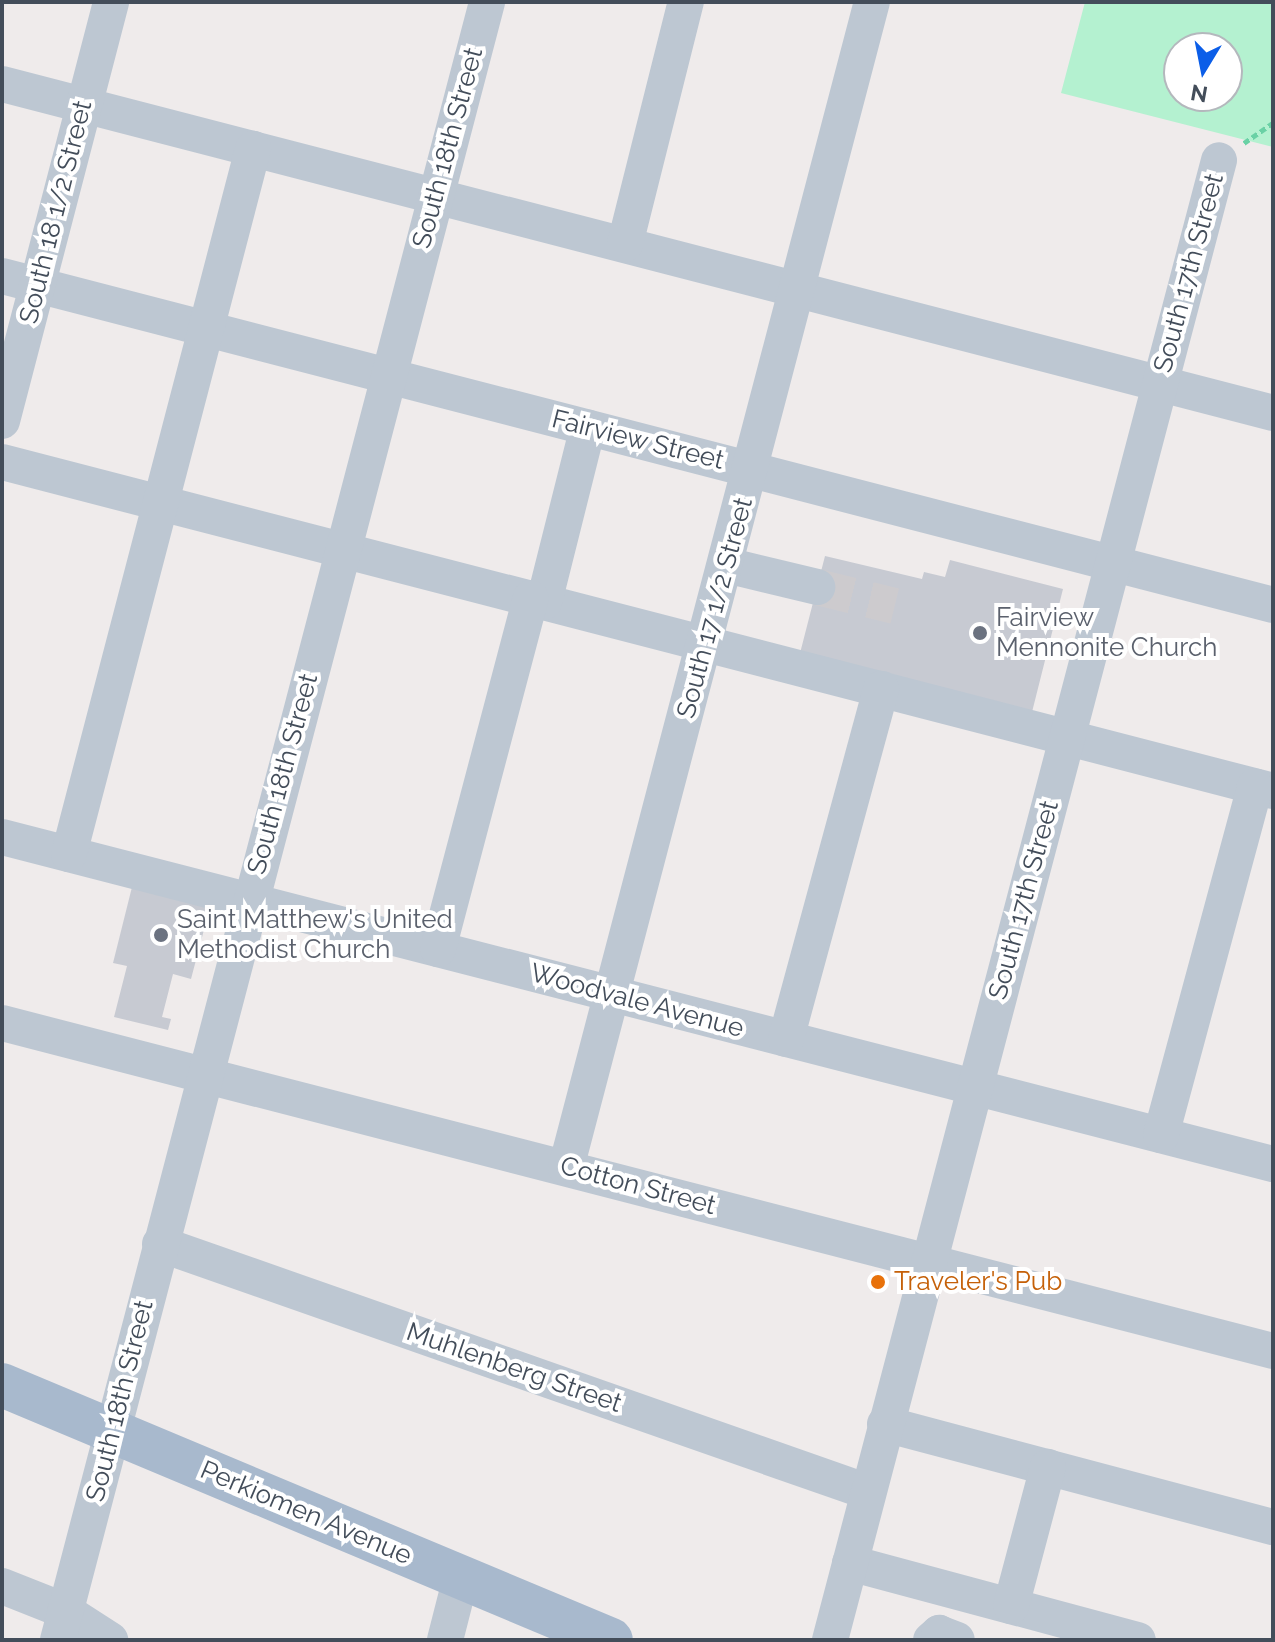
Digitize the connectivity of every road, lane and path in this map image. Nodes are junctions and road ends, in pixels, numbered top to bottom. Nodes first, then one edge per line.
1 (111, 2) edge
2 (487, 2) edge
3 (686, 2) edge
4 (872, 2) edge
5 (2, 84) edge
6 (84, 105) junction
7 (253, 149) junction
8 (1219, 160) dead end
9 (436, 194) junction
10 (625, 244) junction
11 (2, 276) edge
12 (37, 285) junction
13 (798, 289) junction
14 (207, 329) junction
15 (388, 376) junction
16 (1160, 383) junction
17 (1273, 413) edge
18 (2, 421) edge
19 (588, 427) junction
20 (2, 462) edge
21 (751, 469) junction
22 (161, 504) junction
23 (344, 550) junction
24 (1112, 563) junction
25 (726, 565) junction
26 (817, 587) tunnel mouth
27 (538, 600) junction
28 (1273, 605) edge
29 (706, 644) junction
30 (881, 689) junction
31 (1067, 737) junction
32 (1264, 789) edge
33 (2, 837) edge
34 (69, 854) junction
35 (250, 901) junction
36 (438, 949) junction
37 (612, 994) junction
38 (2, 1023) edge
39 (786, 1039) junction
40 (203, 1075) junction
41 (974, 1088) junction
42 (1161, 1135) junction
43 (1273, 1164) edge
44 (566, 1168) junction
45 (160, 1244) junction
46 (928, 1261) junction
47 (1273, 1351) edge
48 (2, 1385) edge
49 (885, 1424) junction
50 (113, 1432) junction
51 (1048, 1467) junction
52 (868, 1492) junction
53 (1273, 1527) edge
54 (850, 1563) junction
55 (461, 1577) junction
56 (2, 1586) edge
57 (1011, 1606) junction
58 (62, 1626) edge
59 (110, 1640) edge
60 (445, 1640) edge
61 (611, 1640) edge
62 (830, 1640) edge
63 (931, 1640) edge
64 (957, 1640) edge
65 (1138, 1640) edge

1 - 6 street, South 18 1/2 Street
2 - 9 street, South 18th Street
3 - 10 street
4 - 13 street, South 17 1/2 Street
5 - 6 street
6 - 7 street
6 - 12 street, South 18 1/2 Street
7 - 9 street
7 - 14 street
8 - 16 street, South 17th Street
9 - 10 street
9 - 15 street, South 18th Street
10 - 13 street
11 - 12 street, Fairview Street
12 - 14 street, Fairview Street
12 - 18 street, South 18 1/2 Street
13 - 16 street
13 - 21 street, South 17 1/2 Street
14 - 15 street, Fairview Street
14 - 22 street
15 - 19 street, Fairview Street
15 - 23 street, South 18th Street
16 - 17 street
16 - 24 street, South 17th Street
19 - 21 street, Fairview Street
19 - 27 street
20 - 22 street
21 - 24 street, Fairview Street
21 - 25 street, South 17 1/2 Street
22 - 23 street
22 - 34 street
23 - 27 street
23 - 35 street, South 18th Street
24 - 28 street, Fairview Street
24 - 31 street, South 17th Street
25 - 26 street
25 - 29 street, South 17 1/2 Street
27 - 29 street
27 - 36 street
29 - 30 street
29 - 37 street, South 17 1/2 Street
30 - 31 street
30 - 39 street
31 - 32 street
31 - 41 street, South 17th Street
32 - 42 street
33 - 34 street, Woodvale Avenue
34 - 35 street, Woodvale Avenue
35 - 36 street, Woodvale Avenue
35 - 40 street, South 18th Street
36 - 37 street, Woodvale Avenue
37 - 39 street, Woodvale Avenue
37 - 44 street, South 17 1/2 Street
38 - 40 street, Cotton Street
39 - 41 street, Woodvale Avenue
40 - 44 street, Cotton Street
40 - 45 street, South 18th Street
41 - 42 street, Woodvale Avenue
41 - 46 street, South 17th Street
42 - 43 street, Woodvale Avenue
44 - 46 street, Cotton Street
45 - 50 street, South 18th Street
45 - 52 street, Muhlenberg Street
46 - 47 street, Cotton Street
46 - 49 street, South 17th Street
48 - 50 main road, Perkiomen Avenue
49 - 51 street
49 - 52 street, South 17th Street
50 - 55 main road, Perkiomen Avenue
50 - 58 street, South 18th Street
51 - 53 street
51 - 57 street
52 - 54 street, South 17th Street
54 - 57 street
54 - 62 street, South 17th Street
55 - 60 street
55 - 61 main road, Perkiomen Avenue
56 - 58 street
57 - 65 street
58 - 59 street
63 - 64 street

